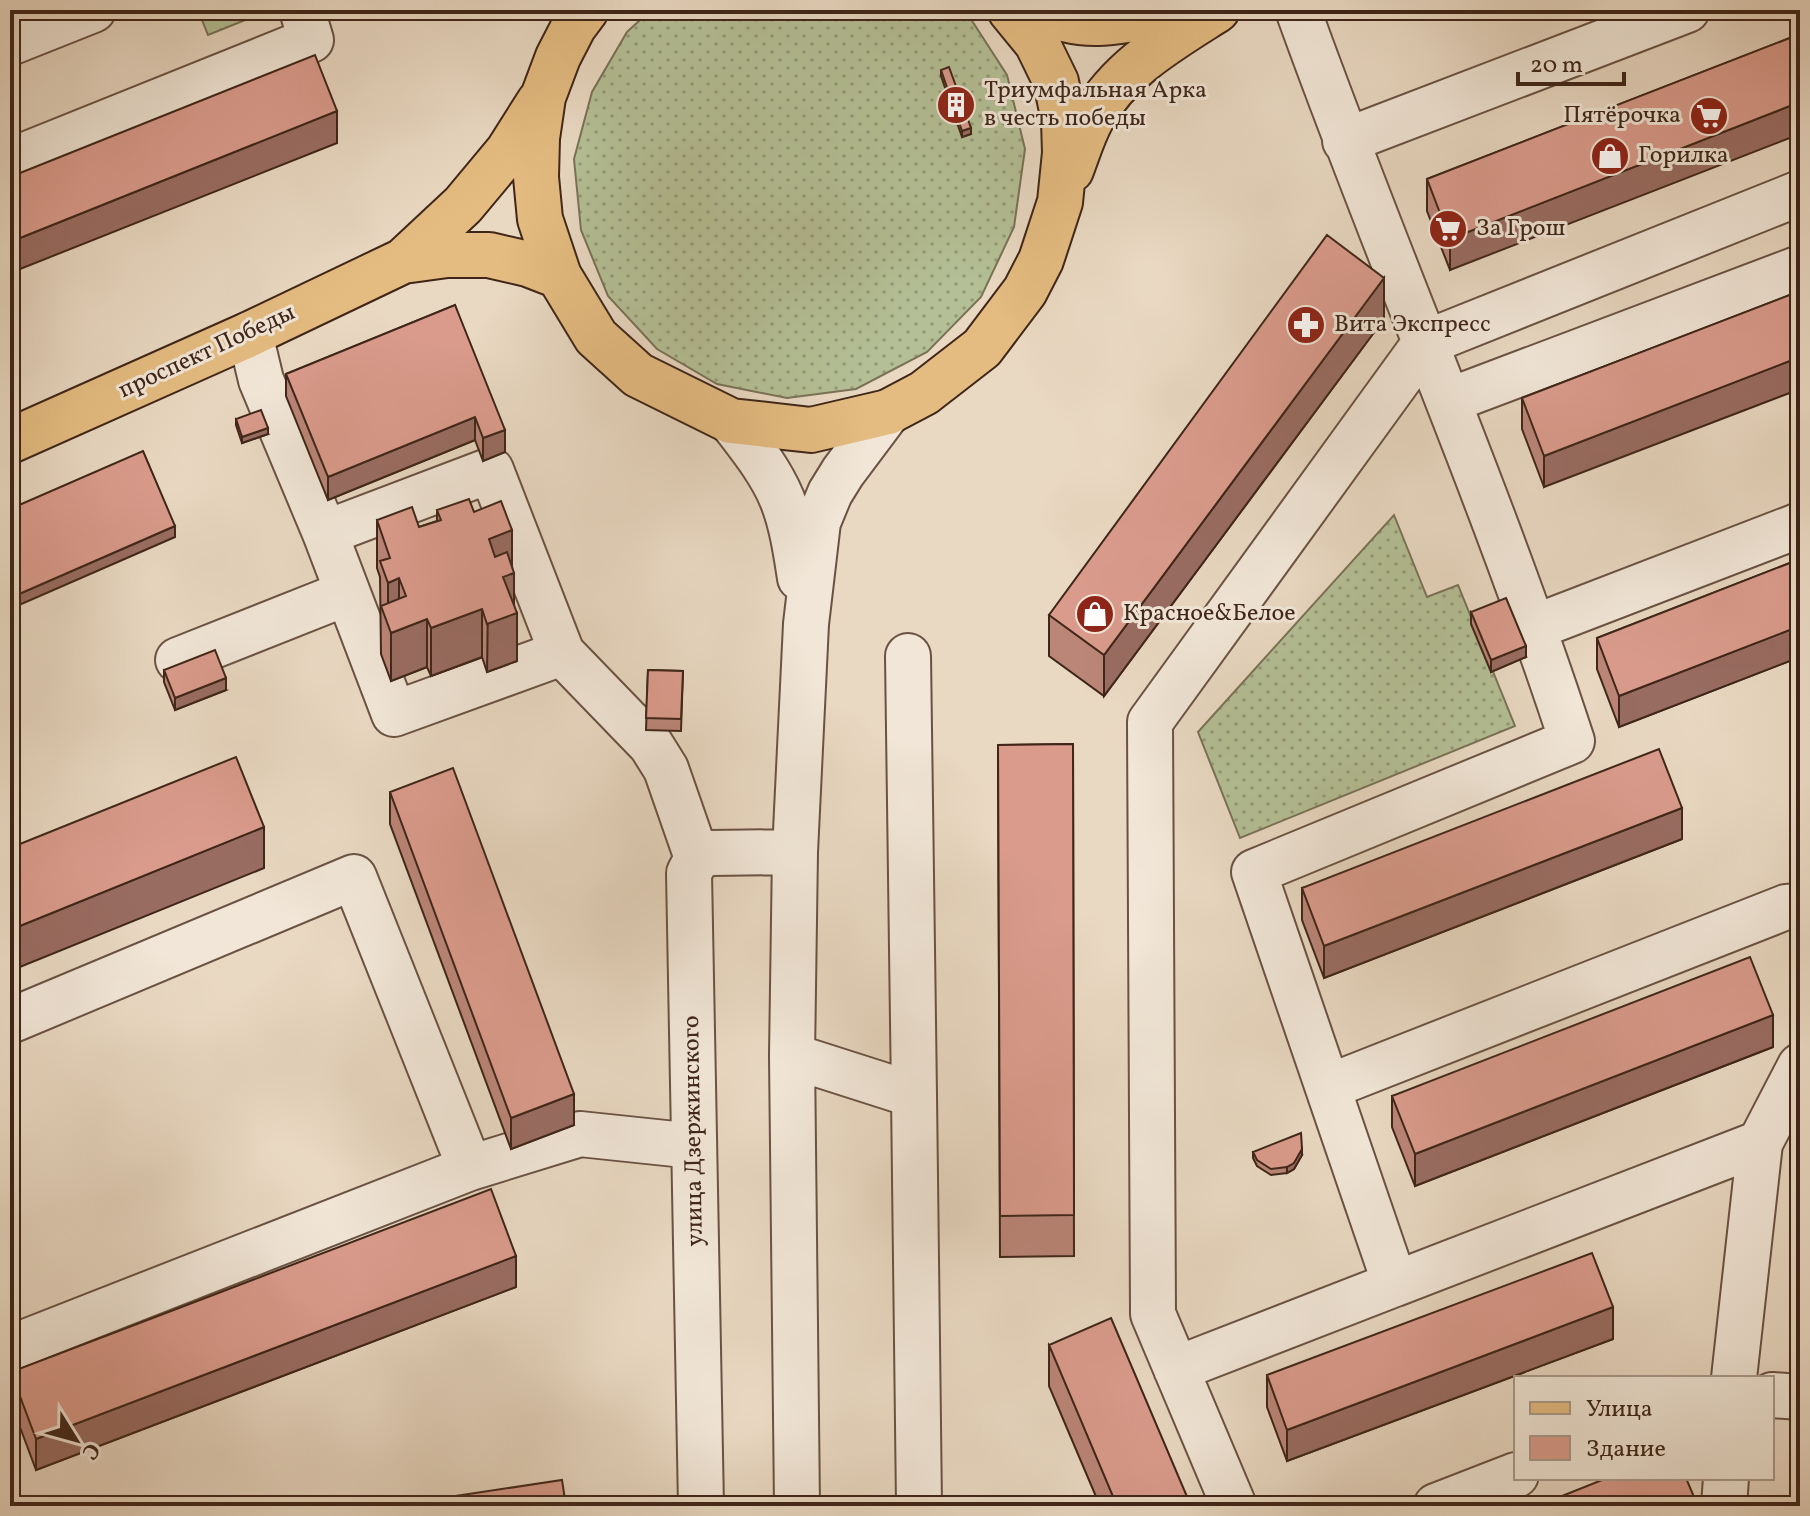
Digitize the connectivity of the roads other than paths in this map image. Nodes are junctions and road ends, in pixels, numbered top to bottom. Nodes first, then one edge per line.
1 (93, 10) edge
2 (302, 10) edge
3 (586, 10) edge
4 (1010, 10) edge
5 (1044, 10) edge
6 (1178, 10) edge
7 (1217, 10) edge
8 (1298, 10) edge
9 (1687, 10) edge
10 (10, 43) edge
11 (543, 97) junction
12 (1345, 141) junction
13 (10, 161) edge
14 (1800, 193) edge
15 (1060, 202) junction
16 (403, 261) junction
17 (1800, 268) edge
18 (559, 276) junction
19 (250, 334) junction
20 (1425, 343) junction
21 (1448, 401) junction
22 (888, 412) junction
23 (731, 421) junction
24 (10, 441) edge
25 (1800, 525) edge
26 (325, 533) junction
27 (347, 593) junction
28 (806, 624) junction
29 (1535, 627) junction
30 (562, 653) junction
31 (908, 656) dead end
32 (178, 660) dead end
33 (795, 852) junction
34 (697, 858) junction
35 (1800, 906) edge
36 (10, 1021) edge
37 (792, 1056) junction
38 (1800, 1066) edge
39 (1328, 1087) junction
40 (914, 1095) junction
41 (1760, 1143) junction
42 (694, 1146) junction
43 (470, 1168) junction
44 (1395, 1284) junction
45 (10, 1348) edge
46 (1176, 1369) junction
47 (1734, 1376) edge
48 (1774, 1395) edge
49 (1800, 1397) edge
50 (1514, 1476) edge
51 (1726, 1480) edge
52 (924, 1498) edge
53 (701, 1506) edge
54 (797, 1506) edge
55 (1234, 1506) edge
56 (1436, 1506) edge
57 (1724, 1506) edge

1 - 10 street
2 - 13 street
3 - 11 main road
4 - 15 main road
5 - 6 main road
7 - 15 main road
8 - 12 street
9 - 12 street
11 - 16 main road, проспект Победы
11 - 18 main road
12 - 20 street
14 - 20 street
15 - 22 main road
16 - 18 main road, проспект Победы
16 - 19 main road, проспект Победы
17 - 21 street
18 - 23 main road
19 - 24 main road, проспект Победы
19 - 26 street
20 - 21 street
20 - 46 street
21 - 29 street
22 - 23 main road
22 - 28 street
23 - 28 street
25 - 29 street
26 - 27 street
26 - 30 street
27 - 30 street
27 - 32 street
28 - 33 street
29 - 39 street
30 - 34 street
31 - 40 street
33 - 34 street
33 - 37 street
34 - 42 street, улица Дзержинского
35 - 39 street
36 - 43 street
37 - 40 street
37 - 54 street
38 - 41 street
39 - 44 street
40 - 52 street
41 - 44 street
41 - 47 street
42 - 43 street
42 - 53 street, улица Дзержинского
43 - 45 street
44 - 46 street
46 - 55 street
48 - 49 street
50 - 56 street
51 - 57 street

